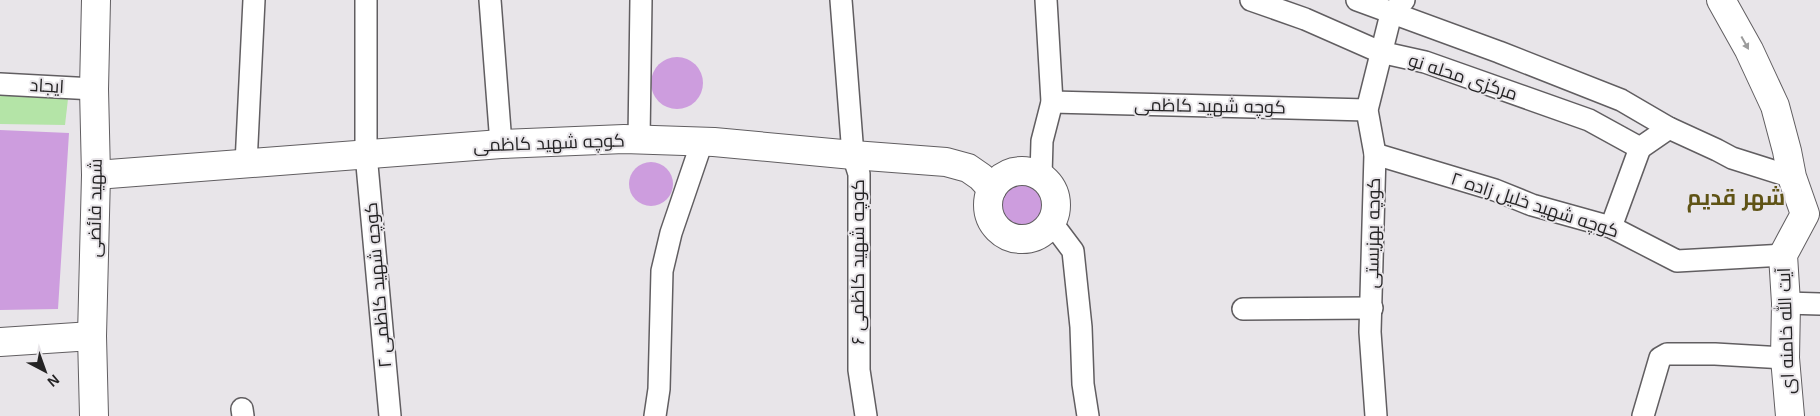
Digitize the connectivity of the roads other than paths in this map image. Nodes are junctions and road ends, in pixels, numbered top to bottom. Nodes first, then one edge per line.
1 (96, 0) edge
2 (254, 0) edge
3 (366, 0) edge
4 (490, 0) edge
5 (641, 0) edge
6 (841, 0) edge
7 (1046, 0) edge
8 (1251, 0) edge
9 (1357, 0) edge
10 (1721, 0) edge
11 (1397, 7) edge
12 (1380, 52) junction
13 (0, 84) edge
14 (94, 89) junction
15 (1052, 102) junction
16 (1367, 110) junction
17 (1669, 128) junction
18 (639, 140) junction
19 (702, 142) junction
20 (501, 144) junction
21 (1640, 148) junction
22 (366, 154) junction
23 (1375, 154) junction
24 (853, 155) junction
25 (246, 164) junction
26 (96, 175) junction
27 (1041, 176) junction
28 (1792, 177) junction
29 (992, 189) junction
30 (1813, 214) edge
31 (1052, 223) junction
32 (1611, 227) junction
33 (1783, 255) junction
34 (1786, 303) junction
35 (1820, 304) edge
36 (1372, 308) junction
37 (1243, 309) dead end
38 (92, 336) junction
39 (0, 342) edge
40 (1785, 358) junction
41 (94, 416) edge
42 (390, 416) edge
43 (655, 416) edge
44 (866, 416) edge
45 (1088, 416) edge
46 (1376, 416) edge
47 (1643, 416) edge
48 (1790, 416) edge

1 - 14 street, شهید فائضی
2 - 25 street
3 - 22 street, کوچه شهید کاظمی ۲
4 - 20 street
5 - 18 street
6 - 24 street, کوچه شهید کاظمی ۶
7 - 15 street
8 - 12 street, مرکزی محله نو
9 - 11 street, مرکزی محله نو
10 -> 28 street, آیت الله خامنه ای
11 - 12 street, کوچه بهزیستی
11 - 17 street, مرکزی محله نو
12 - 16 street, کوچه بهزیستی
12 - 21 street, مرکزی محله نو
13 - 14 street, ایجاد
14 - 26 street, شهید فائضی
15 - 16 street, کوچه شهید کاظمی
15 - 27 street
16 - 23 street, کوچه بهزیستی
17 - 21 street
17 - 28 street, مرکزی محله نو
18 - 19 street, کوچه شهید کاظمی
18 - 20 street, کوچه شهید کاظمی
19 - 24 street, کوچه شهید کاظمی
19 - 43 street
20 - 22 street, کوچه شهید کاظمی
21 - 32 street
22 - 25 street, کوچه شهید کاظمی
22 - 42 street, کوچه شهید کاظمی ۲
23 - 32 street, کوچه شهید خلیل زاده ۲
23 - 36 street, کوچه بهزیستی
24 - 29 street, کوچه شهید کاظمی
24 - 44 street, کوچه شهید کاظمی ۶
25 - 26 street, کوچه شهید کاظمی
26 - 38 street, شهید فائضی
27 - 29 street
27 - 31 street
28 - 30 street, آیت الله خامنه ای
29 - 31 street
30 - 33 street, آیت الله خامنه ای
31 - 45 street
32 - 33 street, کوچه شهید خلیل زاده ۲
33 - 34 street, آیت الله خامنه ای
34 - 35 street
34 - 40 street, آیت الله خامنه ای
36 - 37 street
36 - 46 street, کوچه بهزیستی
38 - 39 street
38 - 41 street, شهید فائضی
40 - 47 street
40 - 48 street, آیت الله خامنه ای

